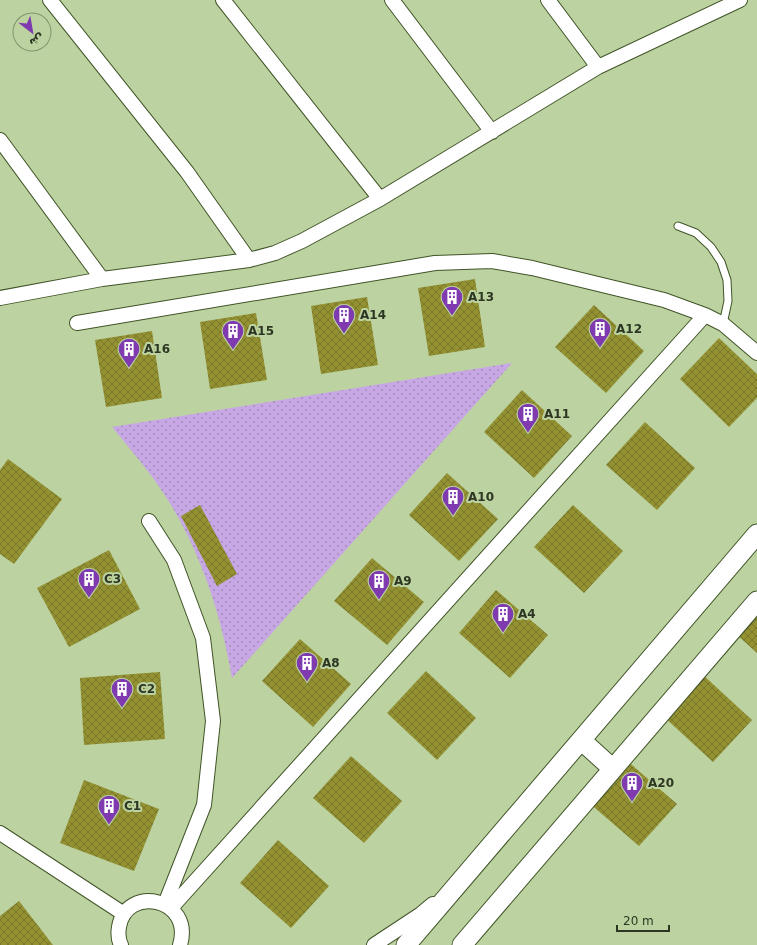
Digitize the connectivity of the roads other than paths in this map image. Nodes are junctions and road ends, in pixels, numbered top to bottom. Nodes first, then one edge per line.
1 (50, 0) edge
2 (223, 0) edge
3 (392, 0) edge
4 (548, 0) edge
5 (740, 0) edge
6 (598, 67) junction
7 (492, 132) junction
8 (0, 140) edge
9 (380, 199) junction
10 (678, 226) dead end
11 (249, 260) junction
12 (102, 279) junction
13 (0, 298) edge
14 (704, 315) junction
15 (77, 323) dead end
16 (723, 324) junction
17 (757, 353) edge
18 (149, 521) dead end
19 (757, 534) edge
20 (757, 601) edge
21 (581, 740) junction
22 (613, 769) junction
23 (0, 833) edge
24 (465, 876) junction
25 (168, 906) junction
26 (124, 914) junction
27 (182, 926) junction
28 (121, 945) edge
29 (180, 945) edge
30 (193, 945) edge
31 (374, 945) edge
32 (406, 945) edge
33 (462, 945) edge

1 - 11 street
2 - 9 street
3 - 7 street
4 - 6 street
5 - 6 street
6 - 7 street
7 - 9 street
8 - 12 street
9 - 11 street
10 - 16 lane
11 - 12 street
12 - 13 street
14 - 15 street
14 - 16 street
14 - 25 street
16 - 17 street
18 - 25 street
19 - 21 street
20 - 22 street
21 - 22 street
21 - 24 street
22 - 33 street
23 - 26 street
24 - 31 street
24 - 32 street
25 - 26 street
25 - 27 street
26 - 28 street
27 - 29 street
27 - 30 street

